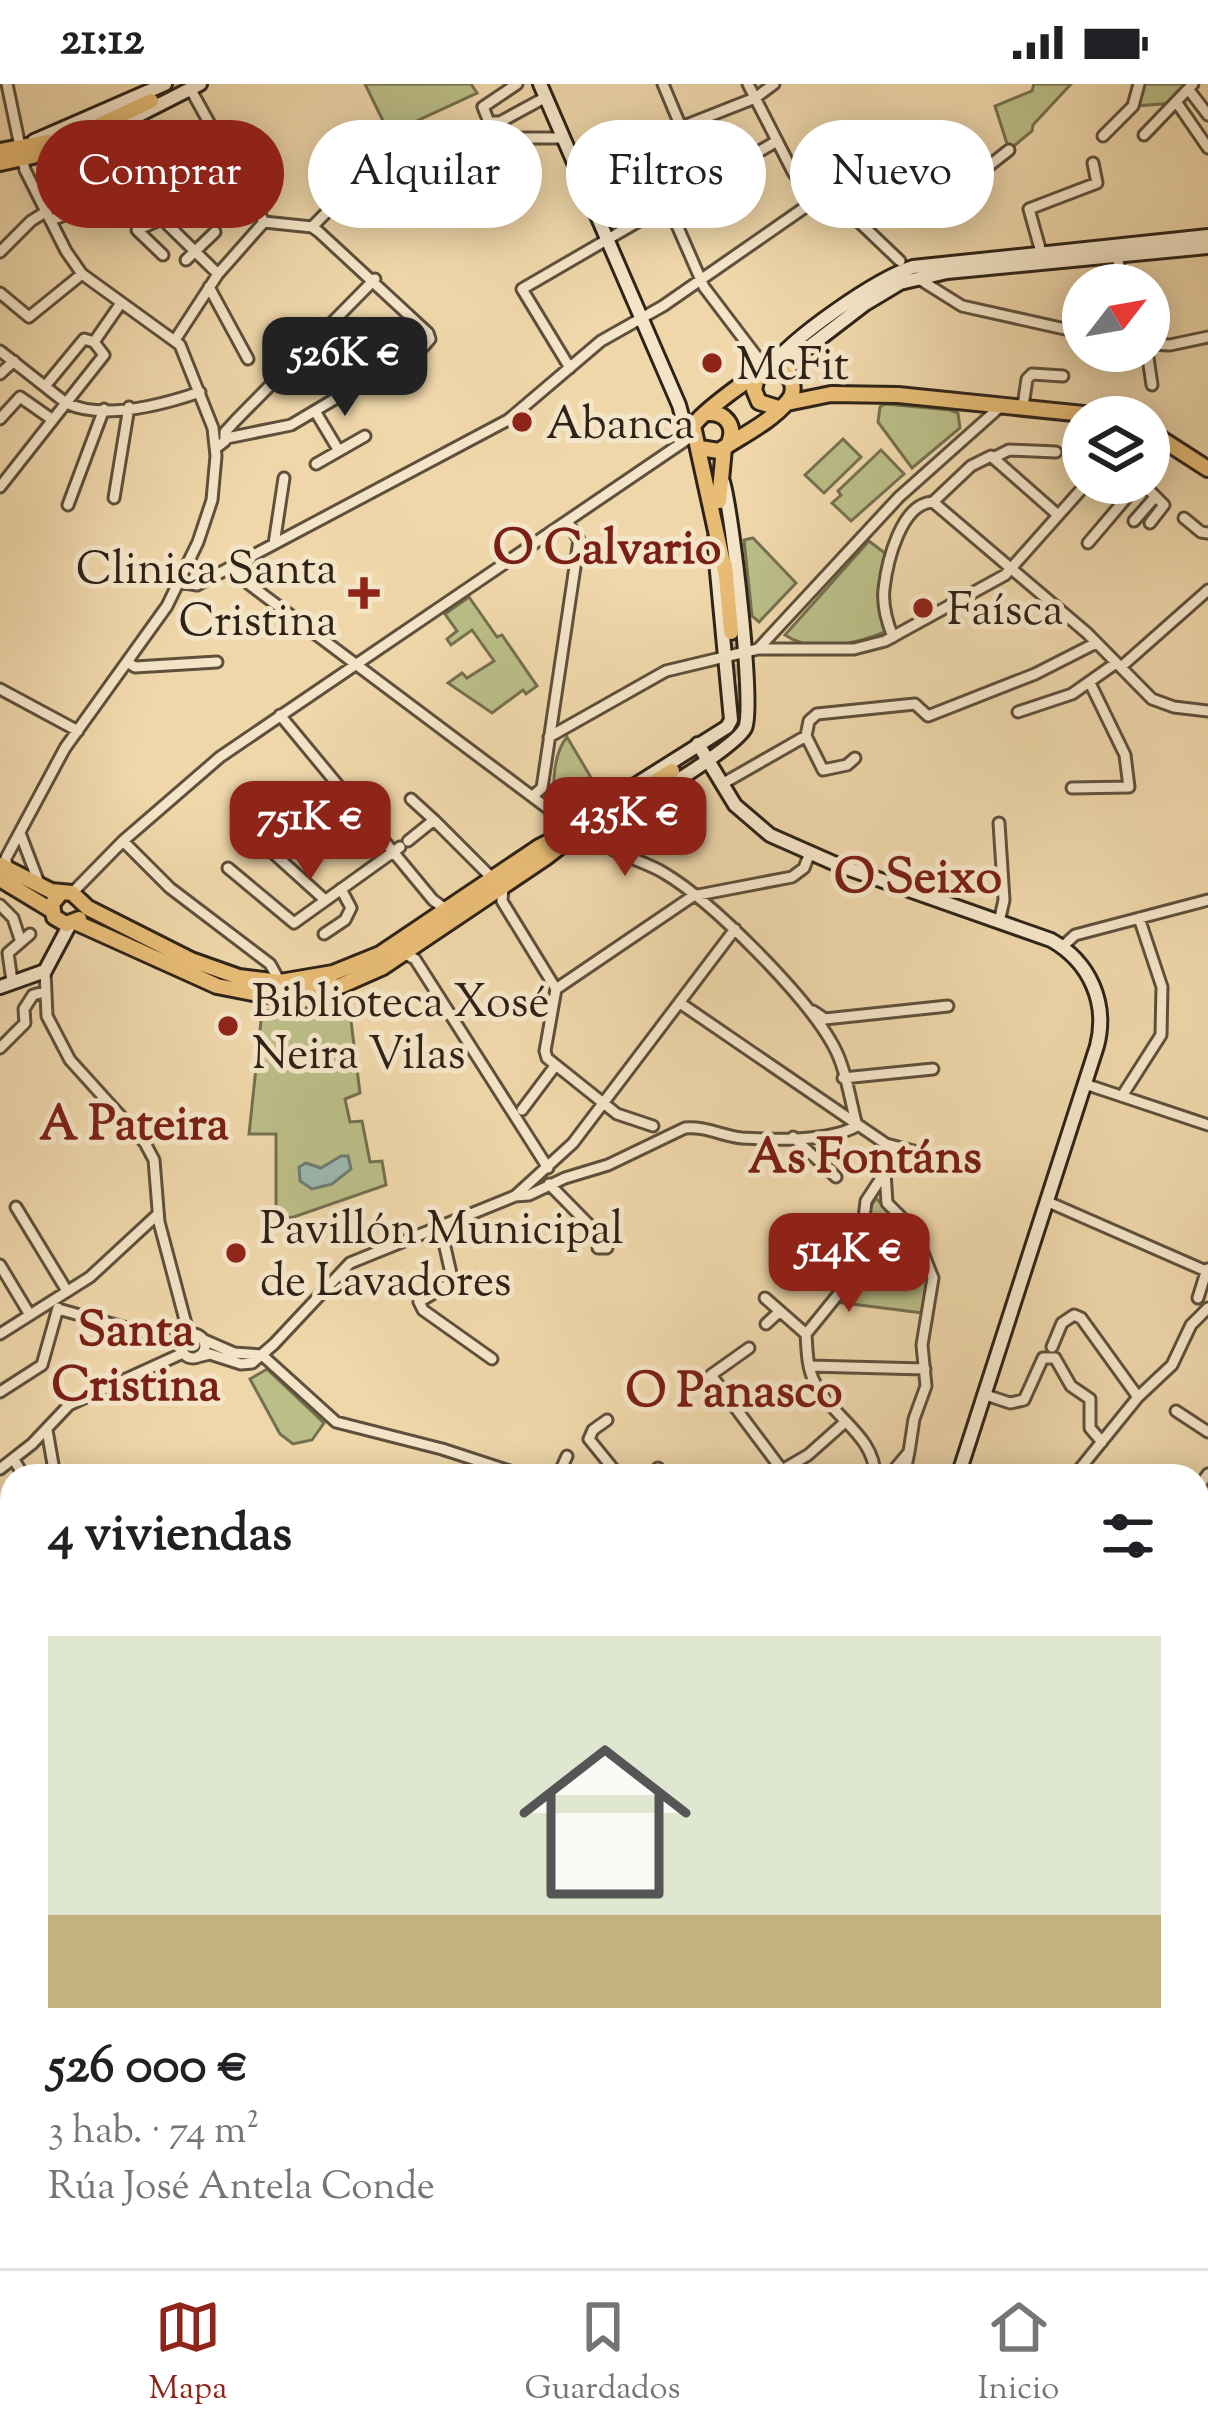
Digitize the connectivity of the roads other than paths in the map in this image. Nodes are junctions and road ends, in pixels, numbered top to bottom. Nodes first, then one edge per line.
1 (7, 84) edge
2 (165, 84) edge
3 (517, 84) edge
4 (663, 84) edge
5 (748, 84) edge
6 (774, 84) edge
7 (1139, 84) edge
8 (190, 87) edge
9 (1191, 87) edge
10 (543, 90) edge
11 (755, 98) junction
12 (151, 101) tunnel mouth
13 (1177, 104) junction
14 (1208, 115) edge
15 (208, 120) edge
16 (678, 120) edge
17 (699, 120) edge
18 (1144, 135) dead end
19 (1103, 136) dead end
20 (542, 138) edge
21 (563, 138) junction
22 (777, 141) junction
23 (566, 145) edge
24 (766, 147) edge
25 (1208, 148) edge
26 (1009, 150) dead end
27 (0, 151) edge
28 (24, 152) junction
29 (790, 162) edge
30 (994, 162) edge
31 (0, 163) edge
32 (1094, 163) dead end
33 (36, 183) edge
34 (790, 218) edge
35 (36, 220) edge
36 (56, 228) edge
37 (259, 228) edge
38 (313, 228) edge
39 (602, 228) edge
40 (629, 228) edge
41 (679, 228) edge
42 (864, 228) edge
43 (215, 232) dead end
44 (1208, 236) edge
45 (608, 241) junction
46 (1208, 247) edge
47 (1041, 252) junction
48 (0, 253) edge
49 (163, 255) dead end
50 (1117, 255) junction
51 (190, 257) junction
52 (1118, 264) edge
53 (902, 271) junction
54 (82, 274) junction
55 (218, 274) junction
56 (375, 279) junction
57 (919, 279) junction
58 (702, 280) junction
59 (209, 287) junction
60 (0, 293) edge
61 (121, 304) junction
62 (641, 317) junction
63 (330, 324) junction
64 (1062, 328) edge
65 (1208, 337) edge
66 (175, 340) junction
67 (94, 342) junction
68 (1170, 345) edge
69 (0, 351) edge
70 (248, 359) dead end
71 (14, 361) junction
72 (570, 368) junction
73 (764, 372) junction
74 (1151, 372) edge
75 (0, 374) edge
76 (1063, 376) dead end
77 (789, 378) junction
78 (364, 382) junction
79 (46, 385) junction
80 (1152, 385) dead end
81 (200, 392) junction
82 (827, 396) junction
83 (974, 401) junction
84 (66, 403) junction
85 (1004, 404) junction
86 (680, 405) junction
87 (783, 405) junction
88 (1023, 406) junction
89 (129, 407) junction
90 (104, 409) junction
91 (315, 411) junction
92 (1062, 411) edge
93 (705, 414) junction
94 (50, 418) junction
95 (0, 419) edge
96 (982, 423) junction
97 (758, 427) junction
98 (221, 433) junction
99 (364, 436) dead end
100 (696, 442) junction
101 (1170, 445) edge
102 (726, 446) junction
103 (216, 448) junction
104 (339, 451) junction
105 (1056, 452) dead end
106 (995, 457) junction
107 (316, 464) dead end
108 (1208, 469) edge
109 (720, 476) junction
110 (284, 478) dead end
111 (1, 485) edge
112 (114, 498) dead end
113 (933, 502) junction
114 (1068, 504) edge
115 (1122, 504) edge
116 (1149, 504) edge
117 (1162, 504) edge
118 (68, 506) dead end
119 (1058, 515) junction
120 (1184, 518) dead end
121 (567, 521) junction
122 (1134, 521) dead end
123 (1150, 523) dead end
124 (713, 527) junction
125 (1208, 532) edge
126 (1088, 543) dead end
127 (274, 544) junction
128 (229, 569) junction
129 (1010, 570) junction
130 (725, 572) junction
131 (179, 582) junction
132 (1208, 590) edge
133 (731, 632) tunnel mouth
134 (893, 637) junction
135 (1096, 643) junction
136 (751, 651) junction
137 (726, 658) junction
138 (127, 662) junction
139 (218, 662) dead end
140 (356, 663) junction
141 (1119, 665) junction
142 (1090, 683) junction
143 (0, 689) edge
144 (1208, 710) edge
145 (1018, 712) dead end
146 (280, 715) junction
147 (78, 731) junction
148 (806, 736) junction
149 (549, 737) junction
150 (698, 744) junction
151 (855, 758) dead end
152 (706, 759) junction
153 (672, 771) tunnel mouth
154 (722, 784) junction
155 (1072, 788) dead end
156 (534, 795) junction
157 (347, 796) junction
158 (412, 799) dead end
159 (281, 806) dead end
160 (434, 820) junction
161 (240, 823) dead end
162 (999, 823) dead end
163 (570, 825) junction
164 (593, 826) junction
165 (20, 833) junction
166 (123, 841) junction
167 (400, 846) junction
168 (543, 852) junction
169 (810, 853) junction
170 (228, 868) dead end
171 (4, 870) edge
172 (497, 882) junction
173 (41, 886) junction
174 (341, 889) junction
175 (693, 896) junction
176 (72, 897) junction
177 (325, 900) junction
178 (1208, 900) edge
179 (0, 905) edge
180 (452, 912) junction
181 (53, 914) junction
182 (1138, 918) junction
183 (999, 922) junction
184 (72, 923) junction
185 (735, 929) junction
186 (324, 934) dead end
187 (57, 942) junction
188 (1062, 947) junction
189 (4, 952) edge
190 (403, 954) junction
191 (45, 971) junction
192 (280, 982) junction
193 (6, 984) edge
194 (556, 989) junction
195 (44, 992) junction
196 (680, 1003) junction
197 (949, 1006) dead end
198 (807, 1010) junction
199 (0, 1048) edge
200 (555, 1066) junction
201 (933, 1069) dead end
202 (843, 1078) junction
203 (1085, 1084) junction
204 (1122, 1096) junction
205 (603, 1104) junction
206 (522, 1110) dead end
207 (1208, 1125) edge
208 (653, 1126) dead end
209 (856, 1126) junction
210 (793, 1137) junction
211 (886, 1144) junction
212 (949, 1160) dead end
213 (548, 1168) junction
214 (884, 1172) junction
215 (836, 1177) dead end
216 (549, 1184) junction
217 (515, 1196) junction
218 (1046, 1201) junction
219 (16, 1208) dead end
220 (158, 1214) junction
221 (440, 1226) junction
222 (598, 1248) dead end
223 (0, 1265) edge
224 (1207, 1268) edge
225 (67, 1292) junction
226 (765, 1298) dead end
227 (1198, 1298) dead end
228 (56, 1305) junction
229 (1208, 1308) edge
230 (780, 1311) junction
231 (30, 1315) junction
232 (766, 1324) dead end
233 (0, 1334) edge
234 (806, 1334) junction
235 (201, 1338) junction
236 (184, 1344) junction
237 (1052, 1347) dead end
238 (749, 1348) dead end
239 (262, 1355) junction
240 (197, 1357) junction
241 (491, 1359) dead end
242 (809, 1366) junction
243 (925, 1369) junction
244 (0, 1392) edge
245 (983, 1394) junction
246 (1138, 1397) junction
247 (1176, 1412) dead end
248 (608, 1420) dead end
249 (844, 1423) junction
250 (47, 1430) junction
251 (1208, 1432) edge
252 (1102, 1442) junction
253 (909, 1452) junction
254 (566, 1456) dead end
255 (6, 1464) edge
256 (52, 1464) edge
257 (488, 1464) edge
258 (563, 1464) edge
259 (609, 1464) edge
260 (771, 1464) edge
261 (792, 1464) edge
262 (873, 1464) edge
263 (899, 1464) edge
264 (906, 1464) edge
265 (962, 1464) edge
266 (1084, 1464) edge

1 - 28 street
2 - 28 main road
3 - 10 street
4 - 16 street
5 - 11 street
6 - 11 street
7 - 19 street
8 - 15 street
8 - 28 main road
9 - 13 street
9 - 14 street
10 - 21 main road
11 - 17 street
11 - 22 street
12 - 28 main road
13 - 18 street
13 - 25 street
20 - 21 street
21 - 23 main road
22 - 24 street
22 - 29 street
26 - 30 street
27 - 28 main road
28 - 31 main road
28 - 33 street
32 - 47 street
34 - 58 street
35 - 48 street
36 - 54 street
37 - 55 street
38 - 56 street
39 - 45 main road
40 - 45 street
41 - 58 street
42 - 53 street
43 - 51 street
44 - 47 main road
45 - 62 main road
45 - 72 street
46 - 50 main road
47 - 53 main road
49 - 51 street
50 - 52 street
50 - 57 main road
51 - 55 street
53 - 57 main road
53 - 73 main road
53 - 77 main road
54 - 60 street
54 - 61 street
55 - 59 street
56 - 63 street
56 - 78 street
57 - 64 street
58 - 62 street
58 - 73 street
59 - 66 street
59 - 70 street
61 - 66 street
61 - 67 street
62 - 72 street
62 - 86 main road
63 - 78 street
63 - 98 street
65 - 68 street
66 - 81 street
67 - 79 street
67 - 84 street
69 - 71 street
71 - 75 street
71 - 79 street
72 - 127 street
73 - 77 main road
73 - 87 main road
73 - 93 main road
74 - 80 street
76 - 88 street
77 - 82 main road
77 - 87 main road
78 - 91 street
79 - 84 street
81 - 89 street
81 - 98 street
82 - 83 main road
82 - 87 main road
82 - 97 main road
83 - 85 main road
83 - 96 street
84 - 90 street
84 - 94 street
85 - 88 main road
85 - 96 street
86 - 93 main road
86 - 100 main road
87 - 97 main road
88 - 92 main road
89 - 90 street
89 - 112 street
90 - 118 street
91 - 98 street
91 - 104 street
93 - 100 main road
93 - 102 main road
94 - 95 street
94 - 111 street
96 - 136 street
97 - 102 main road
98 - 103 street
98 - 103 street
99 - 104 street
100 - 102 main road
100 - 121 street
100 - 124 main road
101 - 108 main road
102 - 109 main road
103 - 131 street
104 - 107 street
105 - 106 street
106 - 113 street
106 - 119 street
109 - 130 main road
109 - 136 main road
110 - 127 street
113 - 129 street
113 - 134 street
114 - 119 street
115 - 126 street
116 - 122 street
117 - 123 street
119 - 129 street
120 - 125 street
121 - 140 street
121 - 149 street
124 - 130 main road
124 - 137 main road
127 - 128 street
128 - 131 street
128 - 140 street
129 - 134 street
129 - 135 street
130 - 133 main road
131 - 138 street
132 - 141 street
134 - 136 street
135 - 141 street
135 - 148 street
136 - 137 street
136 - 152 main road
137 - 149 street
137 - 150 main road
138 - 139 street
138 - 147 street
140 - 146 street
140 - 156 street
141 - 142 street
141 - 144 street
142 - 145 street
142 - 155 street
143 - 147 street
146 - 157 street
146 - 166 street
147 - 165 street
148 - 151 street
148 - 154 street
149 - 156 street
150 - 152 main road
150 - 163 main road
152 - 154 main road
152 - 164 main road
153 - 164 main road
154 - 169 main road
156 - 163 street
157 - 159 street
157 - 167 street
158 - 160 street
160 - 167 street
160 - 172 street
161 - 177 street
162 - 183 street
163 - 168 main road
164 - 168 main road
164 - 175 street
165 - 171 street
165 - 173 street
166 - 176 street
166 - 192 street
167 - 174 street
167 - 180 street
168 - 172 main road
169 - 175 street
169 - 183 main road
170 - 177 street
171 - 173 main road
171 - 181 main road
172 - 180 main road
172 - 194 street
173 - 176 main road
174 - 177 street
174 - 186 street
175 - 185 street
175 - 194 street
176 - 181 main road
176 - 184 main road
176 - 192 main road
178 - 182 street
179 - 189 street
180 - 190 main road
180 - 192 main road
181 - 184 main road
181 - 187 main road
182 - 188 street
182 - 204 street
183 - 188 main road
184 - 187 main road
184 - 190 main road
185 - 196 street
185 - 198 street
187 - 191 main road
188 - 203 main road
189 - 193 street
190 - 213 street
191 - 193 main road
191 - 195 street
194 - 200 street
195 - 199 street
195 - 220 street
196 - 205 street
196 - 209 street
197 - 198 street
198 - 202 street
200 - 205 street
200 - 206 street
201 - 202 street
202 - 209 street
203 - 204 street
203 - 218 main road
204 - 207 street
205 - 208 street
205 - 213 street
209 - 210 street
209 - 211 street
210 - 215 street
210 - 216 street
211 - 212 street
211 - 214 street
213 - 217 street
214 - 234 street
214 - 243 street
216 - 217 street
216 - 222 street
217 - 221 street
218 - 224 street
218 - 245 main road
219 - 225 street
220 - 225 street
220 - 236 street
221 - 239 street
221 - 241 street
223 - 231 street
224 - 227 street
225 - 228 street
226 - 230 street
228 - 231 street
228 - 236 street
228 - 244 street
229 - 246 street
230 - 232 street
230 - 234 street
231 - 233 street
234 - 242 street
235 - 236 street
235 - 239 street
235 - 240 street
236 - 240 street
236 - 250 street
237 - 246 street
238 - 260 street
239 - 240 street
239 - 257 street
242 - 243 street
242 - 249 street
243 - 253 street
245 - 252 street
245 - 265 main road
246 - 252 street
247 - 251 street
248 - 259 street
249 - 261 street
249 - 262 street
250 - 255 street
250 - 256 street
252 - 266 street
253 - 263 street
253 - 264 street
254 - 258 street

